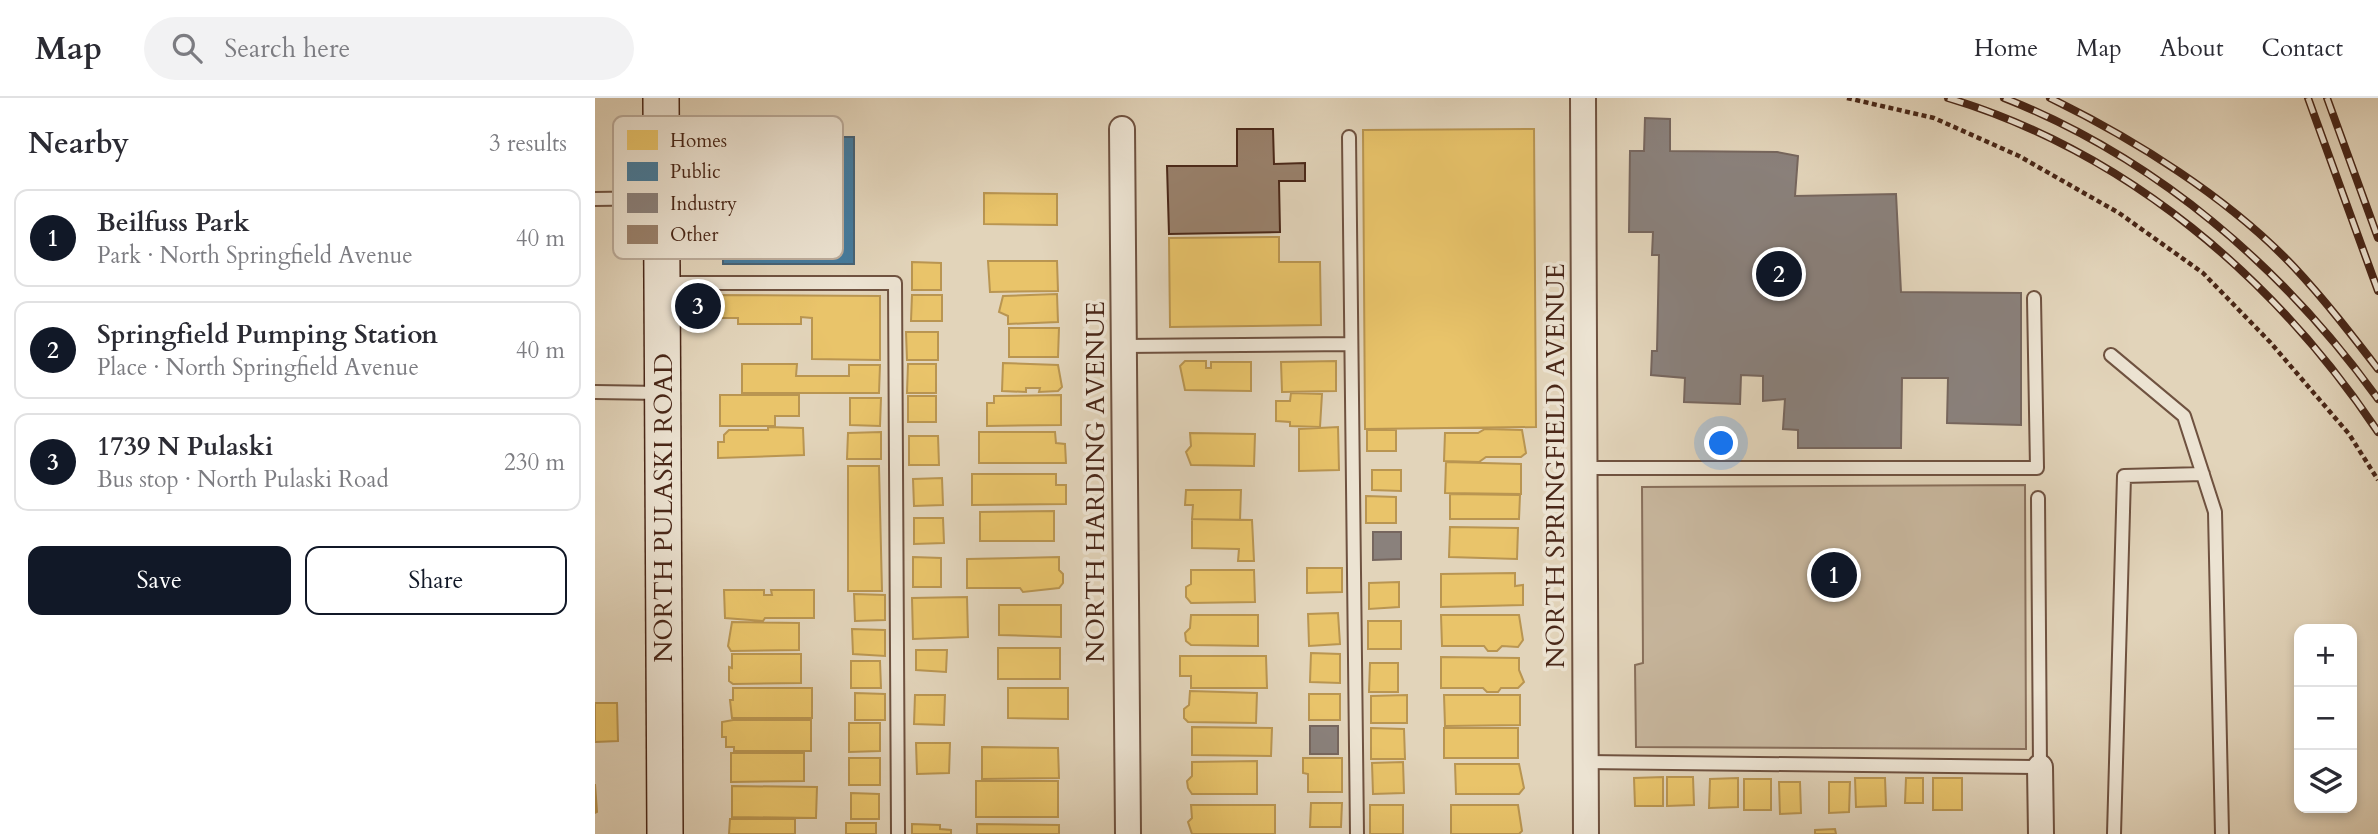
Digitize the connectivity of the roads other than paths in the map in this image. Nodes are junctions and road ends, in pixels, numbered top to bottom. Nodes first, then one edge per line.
1 (661, 98) edge
2 (1583, 98) edge
3 (661, 116) edge
4 (1122, 129) dead end
5 (1349, 137) dead end
6 (595, 199) edge
7 (613, 199) edge
8 (662, 259) edge
9 (662, 283) junction
10 (2034, 298) dead end
11 (1352, 344) junction
12 (1123, 346) junction
13 (2111, 355) dead end
14 (595, 392) edge
15 (662, 393) junction
16 (1584, 468) junction
17 (2203, 474) junction
18 (2038, 498) dead end
19 (1586, 762) junction
20 (2040, 767) junction
21 (665, 834) edge
22 (898, 834) edge
23 (1128, 834) edge
24 (1357, 834) edge
25 (1586, 834) edge
26 (2041, 834) edge
27 (2113, 834) edge
28 (2221, 834) edge

1 - 3 main road, NORTH PULASKI ROAD
2 - 16 street, NORTH SPRINGFIELD AVENUE
4 - 12 street, NORTH HARDING AVENUE
5 - 11 lane
6 - 7 lane
8 - 9 main road, NORTH PULASKI ROAD
9 - 15 main road, NORTH PULASKI ROAD
9 - 22 lane
10 - 16 lane
11 - 12 lane
11 - 24 lane
12 - 23 street, NORTH HARDING AVENUE
13 - 17 lane
14 - 15 lane
15 - 21 main road, NORTH PULASKI ROAD
16 - 19 street, NORTH SPRINGFIELD AVENUE
17 - 27 lane
17 - 28 lane
18 - 20 lane
19 - 20 lane
19 - 25 street, NORTH SPRINGFIELD AVENUE
20 - 26 street

